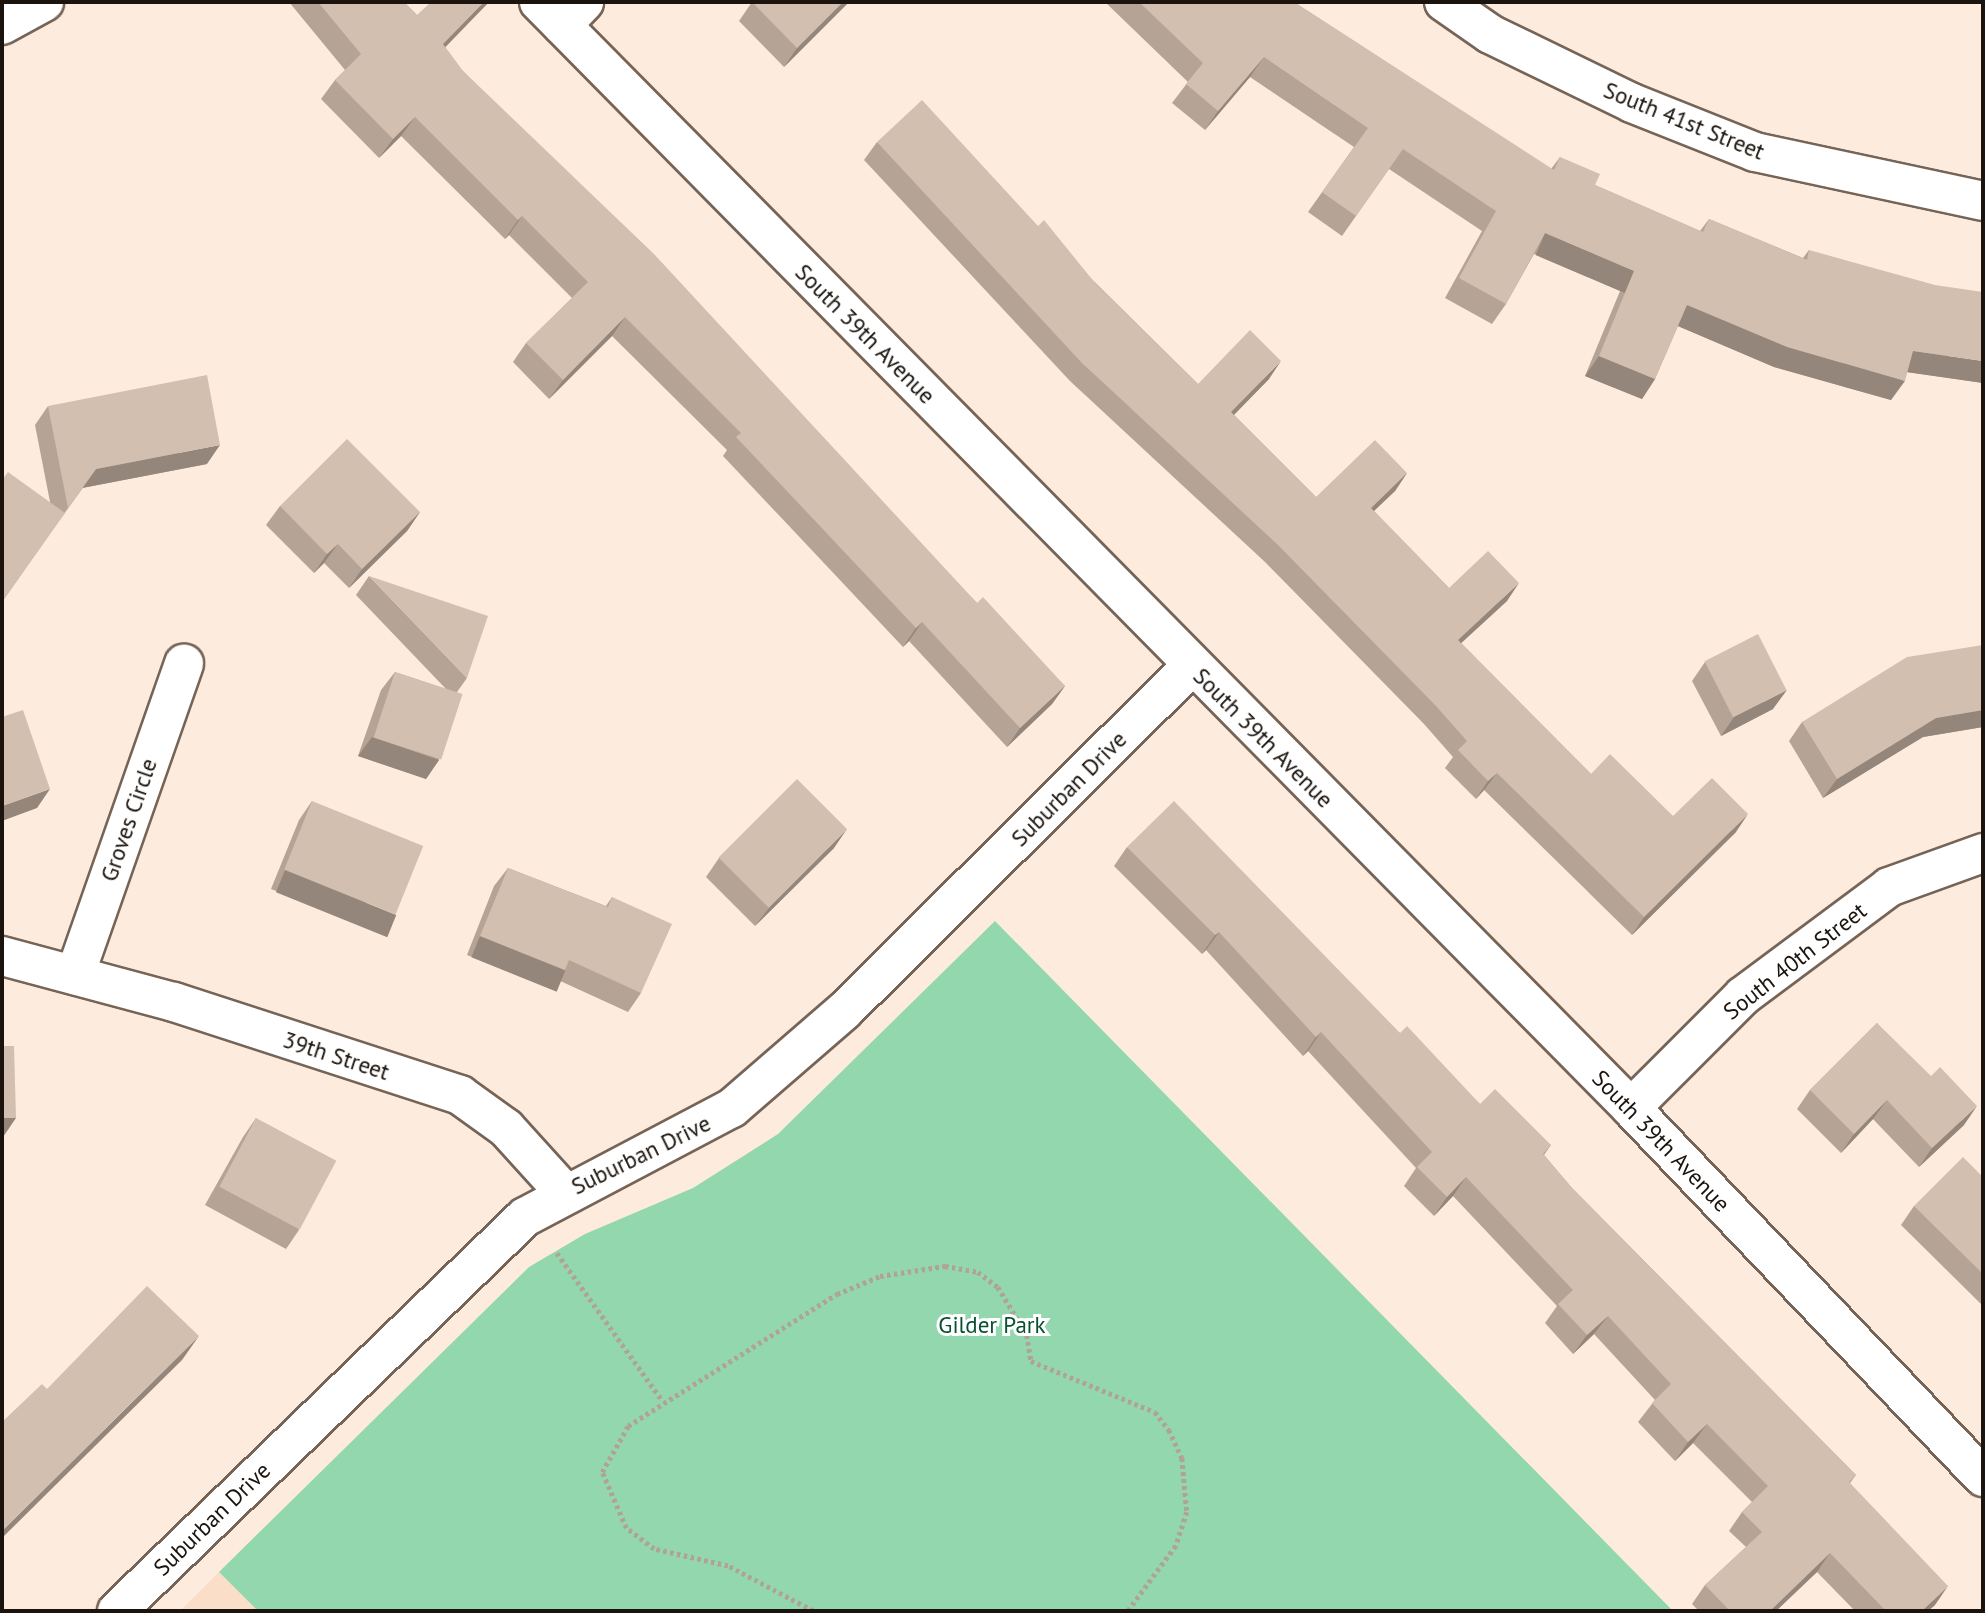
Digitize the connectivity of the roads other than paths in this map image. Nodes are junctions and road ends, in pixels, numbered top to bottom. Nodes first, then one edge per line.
1 (44, 2) edge
2 (1444, 2) edge
3 (562, 9) edge
4 (2, 24) edge
5 (1983, 201) edge
6 (184, 664) dead end
7 (1192, 666) junction
8 (1983, 853) edge
9 (2, 956) edge
10 (75, 975) junction
11 (1631, 1108) junction
12 (565, 1193) junction
13 (1983, 1477) edge
14 (117, 1611) edge

1 - 4 street
2 - 5 street, South 41st Street
3 - 7 street, South 39th Avenue
6 - 10 street, Groves Circle
7 - 11 street, South 39th Avenue
7 - 12 street, Suburban Drive
8 - 11 street, South 40th Street
9 - 10 street, 39th Street
10 - 12 street, 39th Street
11 - 13 street, South 39th Avenue
12 - 14 street, Suburban Drive

